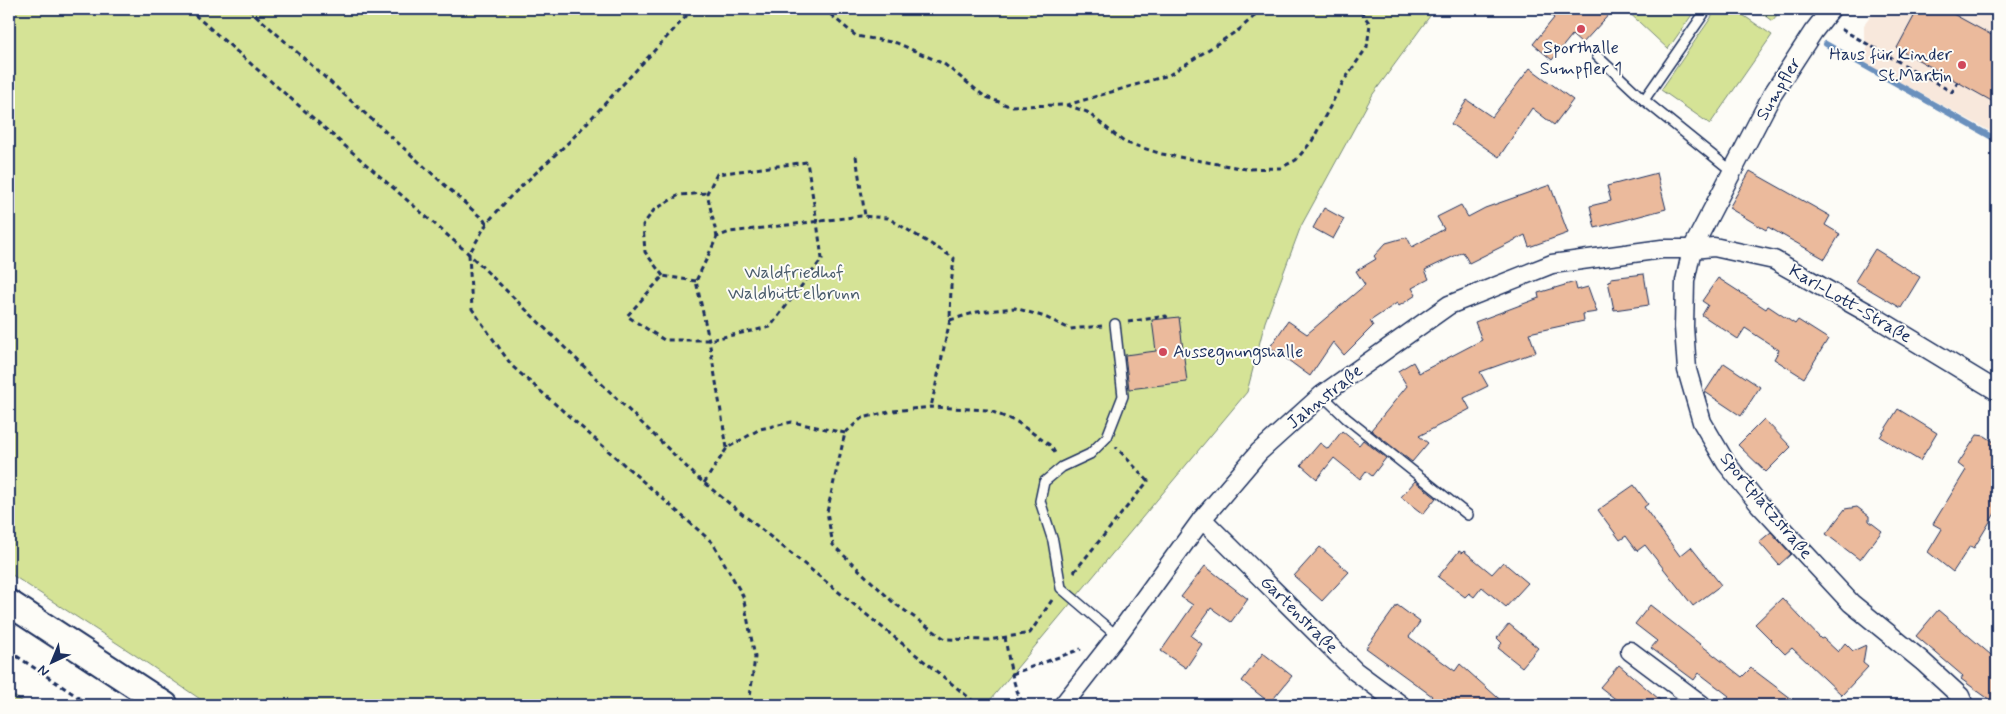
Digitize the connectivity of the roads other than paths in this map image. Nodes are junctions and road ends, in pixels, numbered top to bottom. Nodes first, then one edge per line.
1 (1707, 9) edge
2 (1822, 20) edge
3 (1597, 56) dead end
4 (1644, 100) junction
5 (1733, 172) junction
6 (1692, 249) junction
7 (1115, 324) road end
8 (1997, 391) edge
9 (1322, 395) junction
10 (1468, 516) dead end
11 (1202, 519) junction
12 (9, 603) edge
13 (1117, 636) junction
14 (1630, 651) dead end
15 (165, 705) edge
16 (1063, 705) edge
17 (1401, 705) edge
18 (1702, 705) edge
19 (1964, 705) edge

1 - 4 lane
2 - 5 street, Sumpfler
3 - 4 lane
4 - 5 lane
5 - 6 street, Sumpfler
6 - 8 street, Karl-Lott-Straße
6 - 9 street, Jahnstraße
6 - 19 street, Sportplatzstraße
7 - 13 lane
9 - 10 lane
9 - 11 street, Jahnstraße
11 - 13 street, Jahnstraße
11 - 17 street, Gartenstraße
12 - 15 main road
13 - 16 street, Jahnstraße
14 - 18 street

